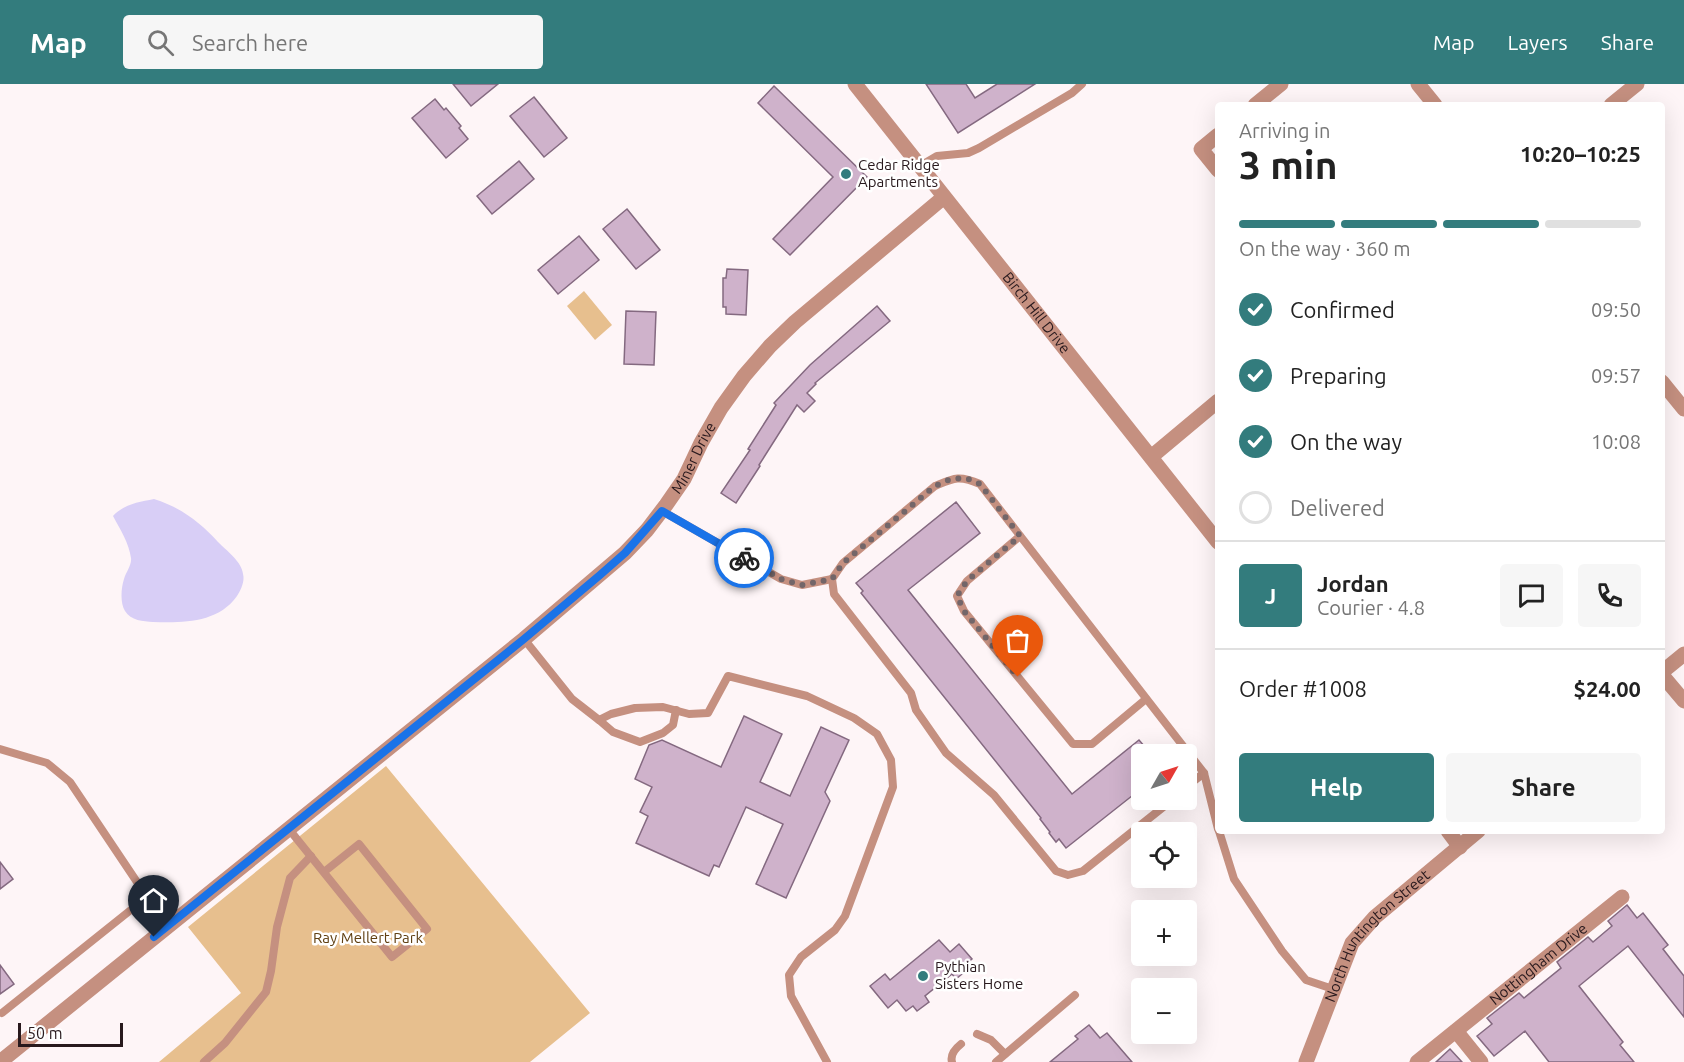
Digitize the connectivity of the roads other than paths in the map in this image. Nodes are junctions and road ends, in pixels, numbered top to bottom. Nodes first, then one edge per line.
1 (855, 84) edge
2 (1082, 84) edge
3 (1281, 84) edge
4 (1418, 84) edge
5 (1637, 84) edge
6 (1259, 102) edge
7 (1433, 102) edge
8 (1615, 102) edge
9 (1215, 137) edge
10 (920, 166) junction
11 (1215, 166) edge
12 (944, 197) junction
13 (1665, 386) edge
14 (1215, 403) edge
15 (1684, 409) edge
16 (1150, 456) junction
17 (662, 511) junction
18 (1020, 536) junction
19 (1215, 538) edge
20 (832, 579) junction
21 (524, 639) junction
22 (1684, 654) edge
23 (1665, 671) edge
24 (1665, 678) edge
25 (1146, 699) junction
26 (1684, 701) edge
27 (676, 710) junction
28 (599, 720) junction
29 (0, 749) edge
30 (1204, 773) junction
31 (1197, 778) edge
32 (1159, 810) edge
33 (1215, 818) edge
34 (288, 828) junction
35 (1219, 834) edge
36 (1450, 834) edge
37 (1475, 834) edge
38 (1460, 847) junction
39 (311, 856) junction
40 (324, 872) junction
41 (147, 897) junction
42 (1622, 897) dead end
43 (171, 923) junction
44 (1333, 989) junction
45 (1075, 995) dead end
46 (2, 1013) dead end
47 (1456, 1030) junction
48 (977, 1034) dead end
49 (961, 1044) dead end
50 (1005, 1054) junction
51 (0, 1062) edge
52 (204, 1062) edge
53 (827, 1062) edge
54 (952, 1062) edge
55 (996, 1062) edge
56 (1306, 1062) edge
57 (1417, 1062) edge
58 (1481, 1062) edge

1 - 10 street, Birch Hill Drive
2 - 10 lane
3 - 6 street
4 - 7 street
5 - 8 street
9 - 11 street
10 - 12 street, Birch Hill Drive
12 - 16 street, Birch Hill Drive
12 - 17 street, Miner Drive
13 - 15 street
14 - 16 street
16 - 19 street, Birch Hill Drive
17 - 20 lane
17 - 21 street, Miner Drive
18 - 20 lane
18 - 25 lane
18 - 25 lane
20 - 32 lane
21 - 28 lane
21 - 34 street, Miner Drive
22 - 23 street
24 - 26 street
25 - 30 lane
27 - 28 lane
27 - 28 lane
27 - 53 lane
29 - 41 lane
30 - 31 lane
30 - 33 lane
34 - 39 lane
34 - 43 street, Miner Drive
35 - 44 lane
36 - 38 street
37 - 38 street, North Huntington Street
38 - 44 street, North Huntington Street
39 - 40 lane
39 - 52 lane
40 - 40 lane
41 - 43 lane
41 - 46 lane
42 - 47 street, Nottingham Drive
43 - 51 street, Miner Drive
44 - 56 street, North Huntington Street
45 - 50 lane
47 - 57 street, Nottingham Drive
47 - 58 street
48 - 50 lane
49 - 54 lane
50 - 55 lane

